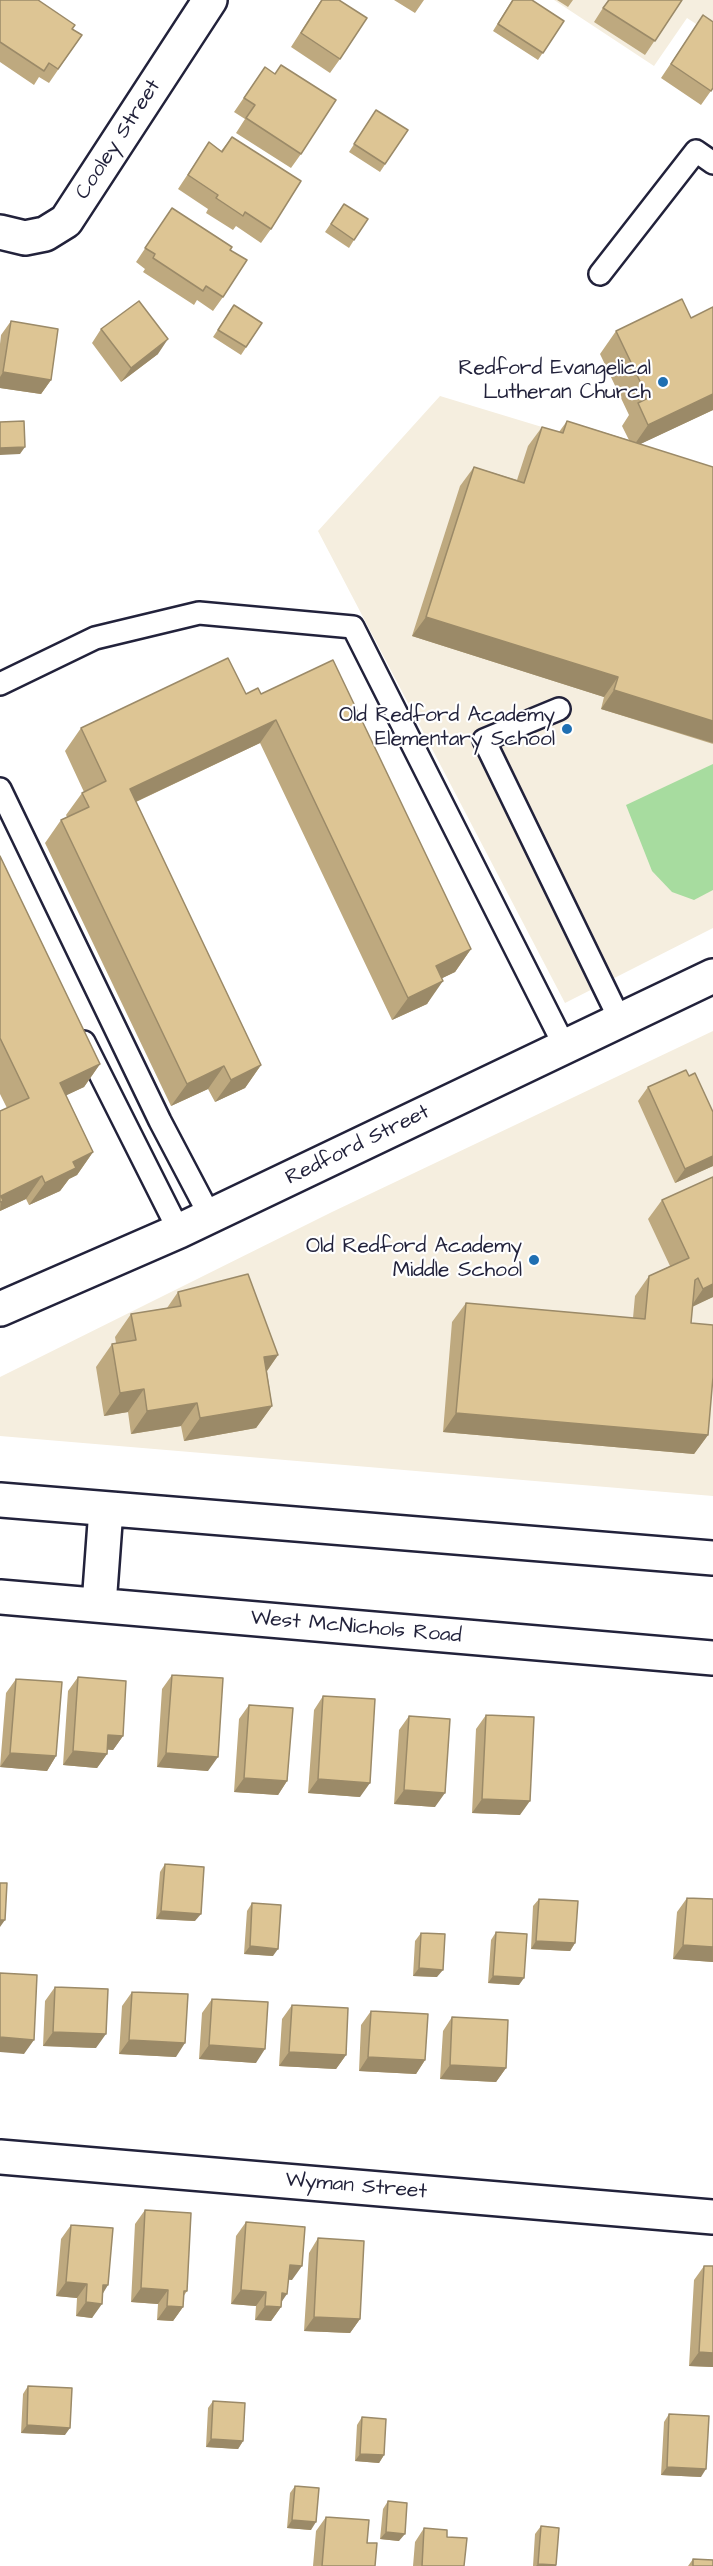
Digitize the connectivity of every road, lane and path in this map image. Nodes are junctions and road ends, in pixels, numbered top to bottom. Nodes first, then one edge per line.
1 (210, 0) edge
2 (713, 163) edge
3 (0, 232) edge
4 (600, 274) dead end
5 (0, 684) edge
6 (559, 709) dead end
7 (0, 789) edge
8 (713, 976) edge
9 (73, 1019) edge
10 (620, 1020) junction
11 (565, 1047) junction
12 (210, 1216) junction
13 (179, 1231) junction
14 (0, 1310) edge
15 (0, 1500) edge
16 (106, 1509) junction
17 (713, 1558) edge
18 (0, 1597) edge
19 (99, 1605) junction
20 (713, 1658) edge
21 (0, 2157) edge
22 (713, 2217) edge

1 - 3 street, Cooley Street
2 - 4 lane
5 - 11 lane
6 - 10 lane
7 - 12 lane
8 - 10 street, Redford Street
9 - 13 lane
10 - 11 street, Redford Street
11 - 12 street, Redford Street
12 - 13 street, Redford Street
13 - 14 street, Redford Street
15 - 16 street
16 - 17 street
16 - 19 street
18 - 19 street, West McNichols Road
19 - 20 street, West McNichols Road
21 - 22 street, Wyman Street

